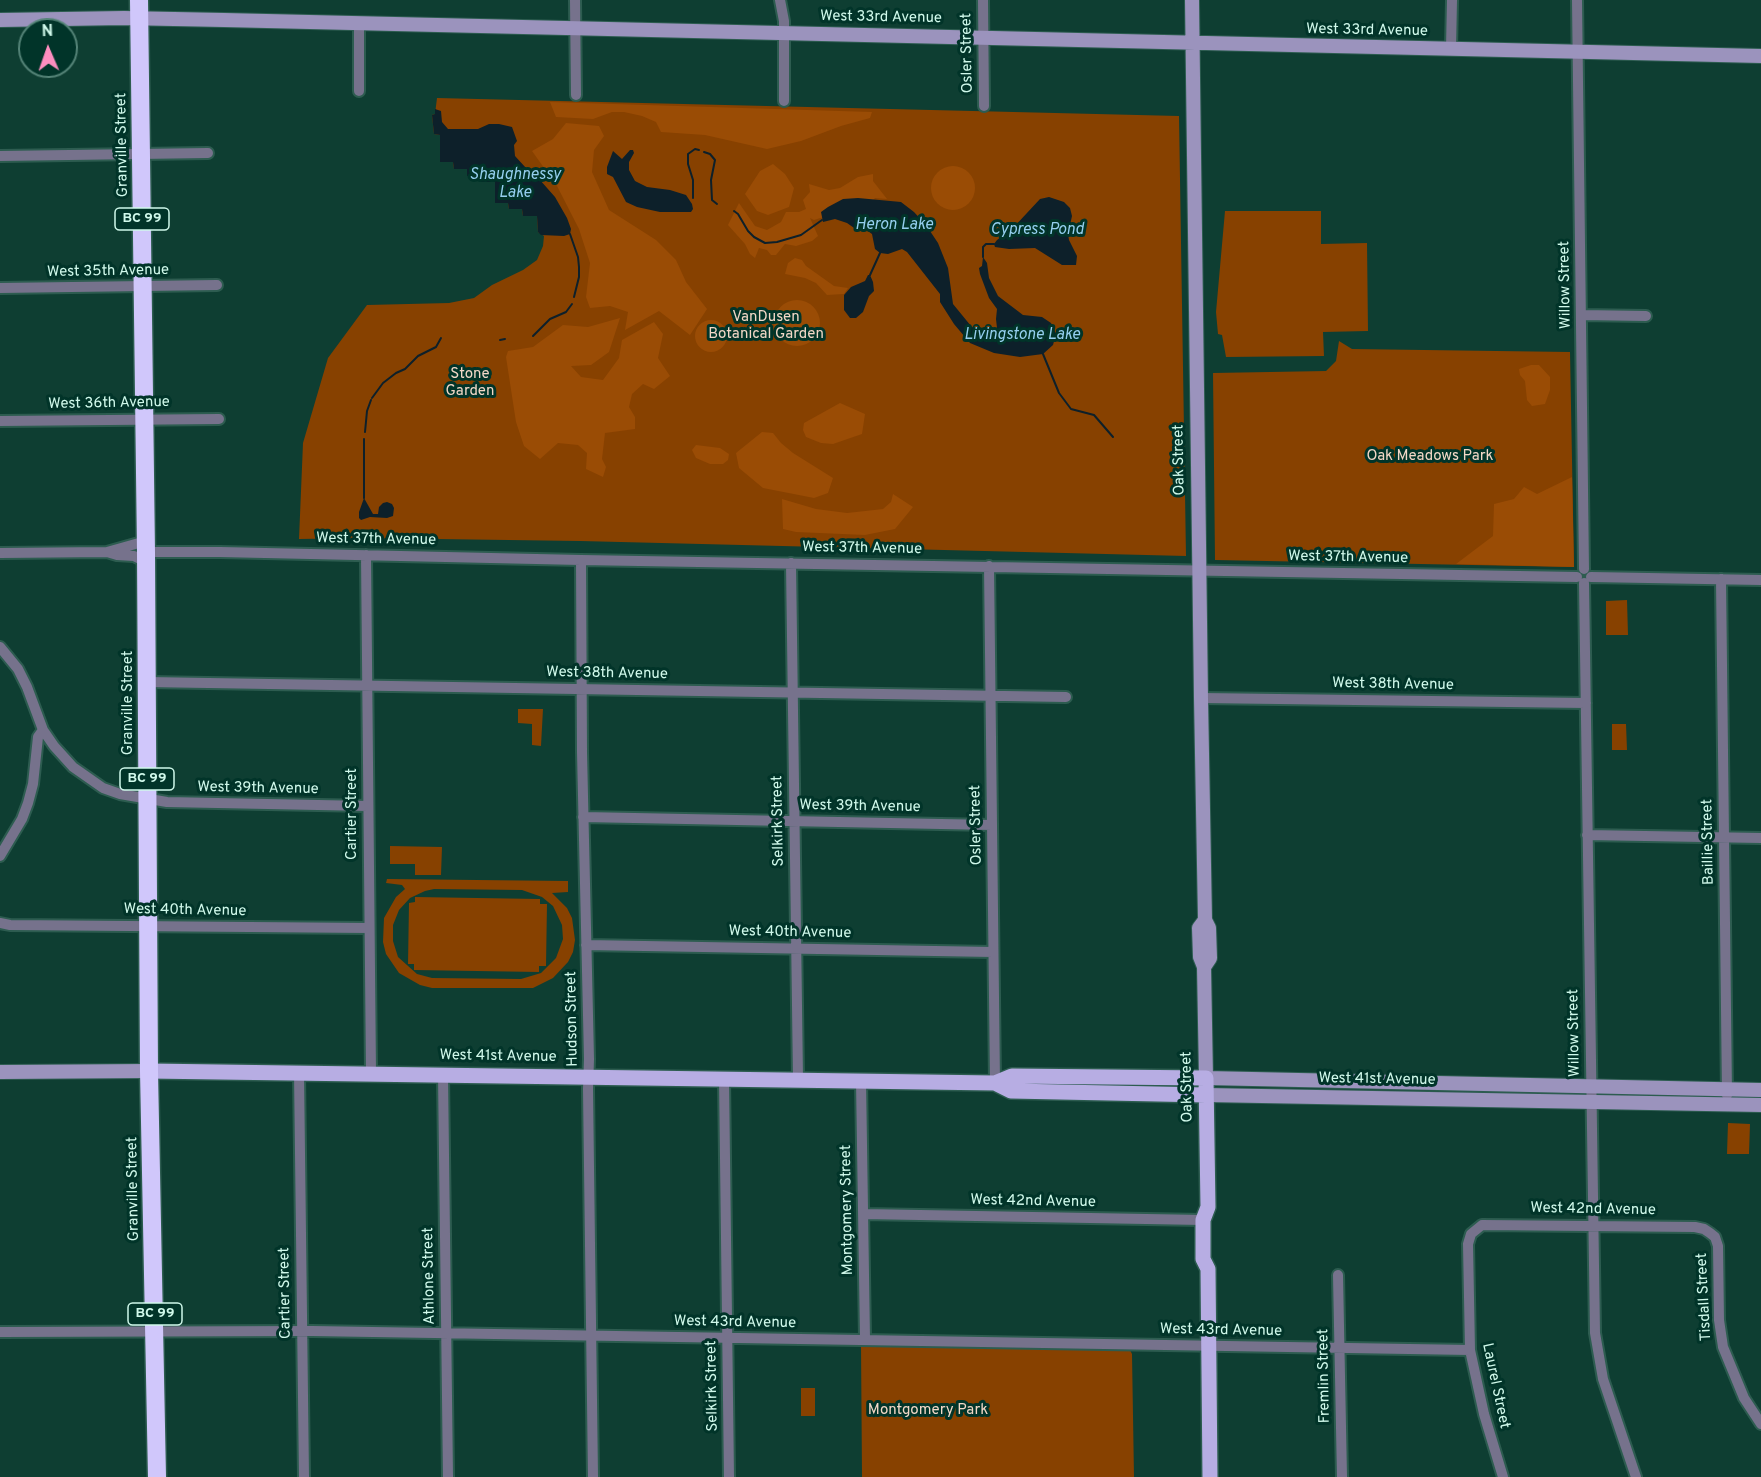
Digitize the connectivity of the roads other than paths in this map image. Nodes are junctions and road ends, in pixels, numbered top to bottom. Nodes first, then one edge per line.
1 (139, 0) edge
2 (575, 0) edge
3 (780, 0) edge
4 (983, 0) edge
5 (1192, 0) edge
6 (1452, 0) edge
7 (1577, 0) edge
8 (139, 19) junction
9 (0, 20) edge
10 (359, 23) junction
11 (576, 28) junction
12 (784, 32) junction
13 (983, 37) junction
14 (1192, 41) junction
15 (1451, 49) junction
16 (1578, 52) junction
17 (1761, 56) edge
18 (359, 91) dead end
19 (576, 95) dead end
20 (784, 100) dead end
21 (984, 106) dead end
22 (208, 153) dead end
23 (141, 154) junction
24 (0, 156) edge
25 (217, 285) dead end
26 (142, 287) junction
27 (0, 288) edge
28 (1581, 315) junction
29 (1646, 316) dead end
30 (219, 418) dead end
31 (144, 419) junction
32 (0, 421) edge
33 (146, 551) junction
34 (107, 552) junction
35 (0, 553) edge
36 (366, 555) junction
37 (581, 560) junction
38 (791, 563) junction
39 (989, 566) junction
40 (1199, 570) junction
41 (1584, 576) junction
42 (1721, 579) junction
43 (1761, 580) edge
44 (0, 647) edge
45 (147, 682) junction
46 (367, 686) junction
47 (582, 689) junction
48 (793, 692) junction
49 (991, 696) junction
50 (1066, 697) dead end
51 (1201, 698) junction
52 (1586, 703) junction
53 (43, 730) junction
54 (148, 799) junction
55 (368, 806) junction
56 (583, 817) junction
57 (795, 821) junction
58 (992, 825) junction
59 (1587, 835) junction
60 (1724, 838) junction
61 (1761, 838) edge
62 (0, 856) edge
63 (0, 923) edge
64 (148, 925) junction
65 (369, 928) junction
66 (586, 945) junction
67 (795, 948) junction
68 (993, 952) junction
69 (149, 1071) junction
70 (0, 1072) edge
71 (299, 1072) junction
72 (371, 1074) junction
73 (443, 1074) junction
74 (589, 1076) junction
75 (1319, 1077) junction
76 (724, 1078) junction
77 (1206, 1078) junction
78 (798, 1079) junction
79 (861, 1080) junction
80 (1477, 1080) junction
81 (995, 1083) junction
82 (1590, 1087) junction
83 (1727, 1089) junction
84 (1761, 1090) edge
85 (1206, 1095) junction
86 (1319, 1097) junction
87 (1477, 1100) junction
88 (1591, 1102) junction
89 (1727, 1104) junction
90 (1761, 1105) edge
91 (863, 1214) junction
92 (1205, 1214) junction
93 (1593, 1225) junction
94 (1475, 1229) joint
95 (1710, 1233) joint
96 (1338, 1275) dead end
97 (155, 1330) junction
98 (302, 1331) junction
99 (0, 1332) edge
100 (446, 1333) junction
101 (591, 1335) junction
102 (727, 1337) junction
103 (865, 1339) junction
104 (1208, 1346) junction
105 (1340, 1348) junction
106 (1470, 1350) junction
107 (1761, 1424) edge
108 (157, 1477) edge
109 (304, 1477) edge
110 (448, 1477) edge
111 (593, 1477) edge
112 (729, 1477) edge
113 (1210, 1477) edge
114 (1342, 1477) edge
115 (1503, 1477) edge
116 (1636, 1477) edge

1 - 8 highway, Granville Street / BC 99
2 - 11 street
3 - 12 street
4 - 13 street, Osler Street
5 - 14 main road, Oak Street
6 - 15 street
7 - 16 street, Willow Street
8 - 9 main road, West 33rd Avenue
8 - 10 main road, West 33rd Avenue
8 - 23 highway, Granville Street / BC 99
10 - 11 main road, West 33rd Avenue
10 - 18 street
11 - 12 main road, West 33rd Avenue
11 - 19 street
12 - 13 main road, West 33rd Avenue
12 - 20 street
13 - 14 main road, West 33rd Avenue
13 - 21 street, Osler Street
14 - 15 main road, West 33rd Avenue
14 - 40 main road, Oak Street
15 - 16 main road, West 33rd Avenue
16 - 17 main road, West 33rd Avenue
16 - 28 street, Willow Street
22 - 23 street
23 - 24 street
23 - 26 highway, Granville Street / BC 99
25 - 26 street, West 35th Avenue
26 - 27 street, West 35th Avenue
26 - 31 highway, Granville Street / BC 99
28 - 29 street
28 - 41 street, Willow Street
30 - 31 street, West 36th Avenue
31 - 32 street, West 36th Avenue
31 - 33 highway, Granville Street / BC 99
33 - 34 street, West 37th Avenue
33 - 34 street, West 37th Avenue
33 - 36 street, West 37th Avenue
33 - 45 highway, Granville Street / BC 99
34 - 35 street, West 37th Avenue
36 - 37 street, West 37th Avenue
36 - 46 street, Cartier Street
37 - 38 street, West 37th Avenue
37 - 47 street, Hudson Street
38 - 39 street, West 37th Avenue
38 - 48 street, Selkirk Street
39 - 40 street, West 37th Avenue
39 - 49 street, Osler Street
40 - 41 street, West 37th Avenue
40 - 51 main road, Oak Street
41 - 42 street, West 37th Avenue
41 - 52 street, Willow Street
42 - 43 street, West 37th Avenue
42 - 60 street, Baillie Street
44 - 53 street, West 39th Avenue
45 - 46 street, West 38th Avenue
45 - 54 highway, Granville Street / BC 99
46 - 47 street, West 38th Avenue
46 - 55 street, Cartier Street
47 - 48 street, West 38th Avenue
47 - 56 street, Hudson Street
48 - 49 street, West 38th Avenue
48 - 57 street, Selkirk Street
49 - 50 street, West 38th Avenue
49 - 58 street, Osler Street
51 - 52 street, West 38th Avenue
51 - 77 main road, Oak Street
52 - 59 street, Willow Street
53 - 54 street, West 39th Avenue
53 - 62 street
54 - 55 street, West 39th Avenue
54 - 64 highway, Granville Street / BC 99
55 - 65 street, Cartier Street
56 - 57 street, West 39th Avenue
56 - 66 street, Hudson Street
57 - 58 street, West 39th Avenue
57 - 67 street, Selkirk Street
58 - 68 street, Osler Street
59 - 60 street
59 - 82 street, Willow Street
60 - 61 street
60 - 83 street, Baillie Street
63 - 64 street, West 40th Avenue
64 - 65 street, West 40th Avenue
64 - 69 highway, Granville Street / BC 99
65 - 72 street, Cartier Street
66 - 67 street, West 40th Avenue
66 - 74 street, Hudson Street
67 - 68 street, West 40th Avenue
67 - 78 street, Selkirk Street
68 - 81 street, Osler Street
69 - 70 main road, West 41st Avenue
69 - 71 main road, West 41st Avenue
69 - 97 highway, Granville Street / BC 99
71 - 72 main road, West 41st Avenue
71 - 98 street, Cartier Street
72 - 73 main road, West 41st Avenue
73 - 74 main road, West 41st Avenue
73 - 100 street, Athlone Street
74 - 76 main road, West 41st Avenue
74 - 101 street, Hudson Street
75 - 77 main road, West 41st Avenue
75 - 80 main road, West 41st Avenue
75 - 86 main road
76 - 78 main road, West 41st Avenue
76 - 102 street, Selkirk Street
77 - 81 main road, West 41st Avenue
77 - 85 main road, Oak Street
78 - 79 main road, West 41st Avenue
79 - 81 main road, West 41st Avenue
79 - 91 street, Montgomery Street
80 - 82 main road, West 41st Avenue
80 - 87 main road
81 - 85 main road, West 41st Avenue
82 - 83 main road, West 41st Avenue
82 - 88 street, Willow Street
83 - 84 main road, West 41st Avenue
83 - 89 street, Baillie Street
85 - 86 main road, West 41st Avenue
85 - 92 main road, Oak Street
86 - 87 main road, West 41st Avenue
87 - 88 main road, West 41st Avenue
88 - 89 main road, West 41st Avenue
88 - 93 street, Willow Street
89 - 90 main road, West 41st Avenue
91 - 92 street, West 42nd Avenue
91 - 103 street, Montgomery Street
92 - 104 main road, Oak Street
93 - 94 street, West 42nd Avenue
93 - 95 street, West 42nd Avenue
93 - 116 street, Willow Street
94 - 106 street, Laurel Street
95 - 107 street, Tisdall Street
96 - 105 street, Fremlin Street
97 - 98 street, West 43rd Avenue
97 - 99 street, West 43rd Avenue
97 - 108 highway, Granville Street / BC 99
98 - 100 street, West 43rd Avenue
98 - 109 street, Cartier Street
100 - 101 street, West 43rd Avenue
100 - 110 street, Athlone Street
101 - 102 street, West 43rd Avenue
101 - 111 street, Hudson Street
102 - 103 street, West 43rd Avenue
102 - 112 street, Selkirk Street
103 - 104 street, West 43rd Avenue
104 - 105 street, West 43rd Avenue
104 - 113 main road, Oak Street
105 - 106 street, West 43rd Avenue
105 - 114 street, Fremlin Street
106 - 115 street, Laurel Street

